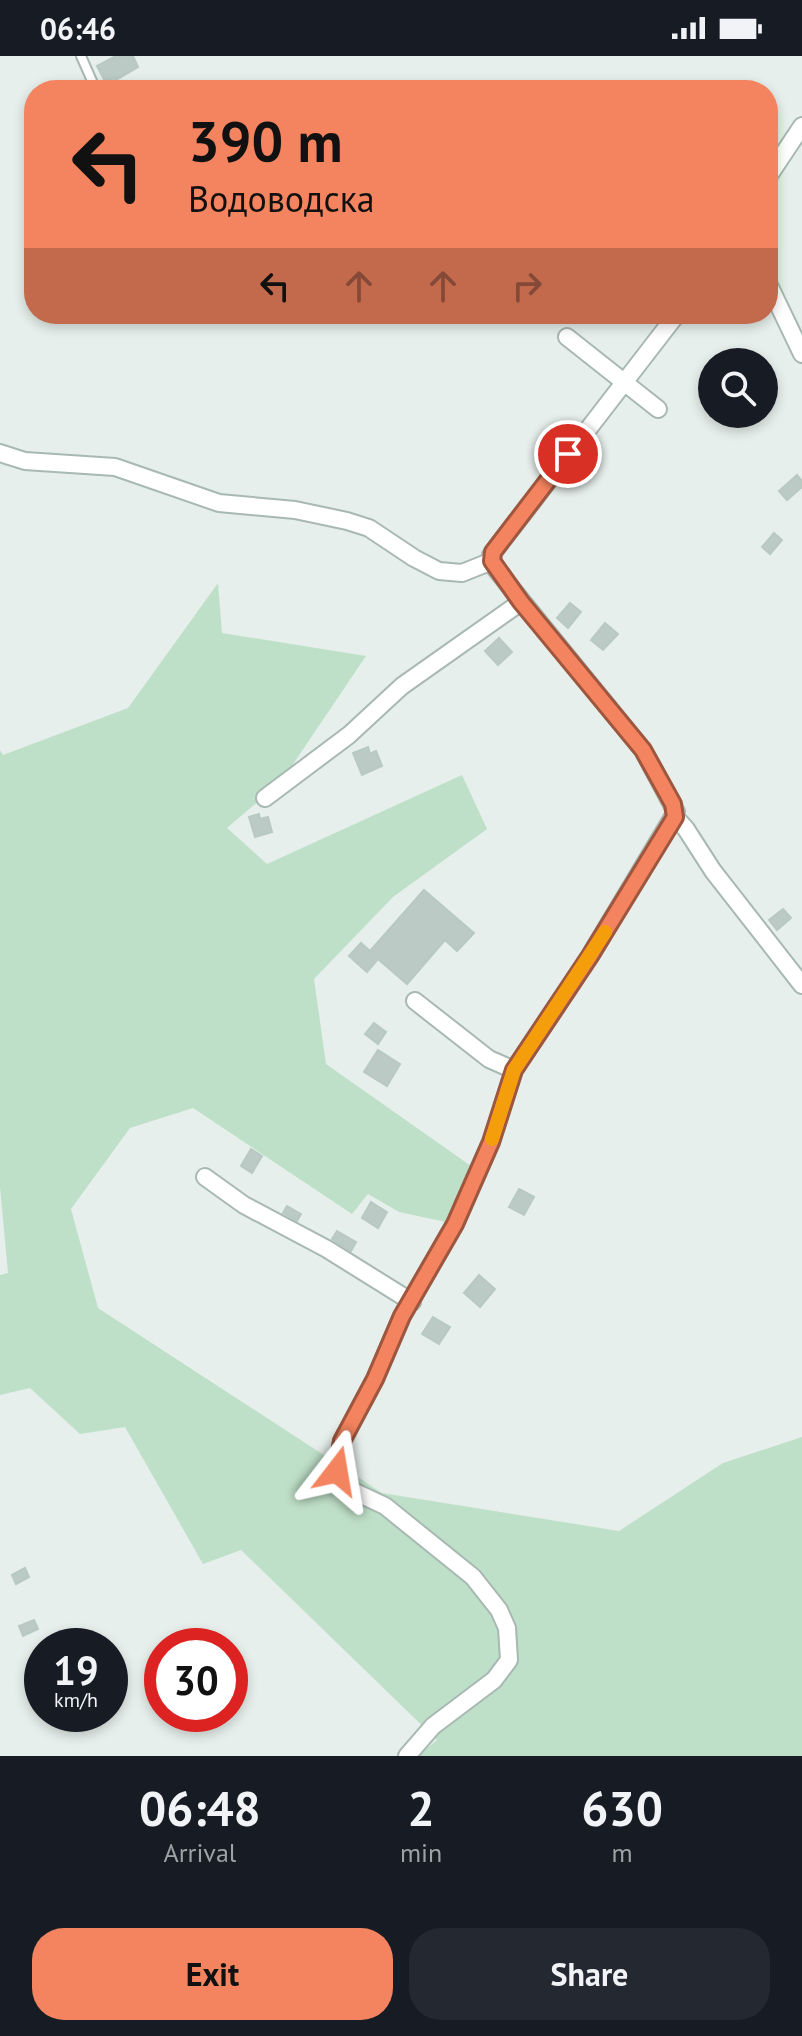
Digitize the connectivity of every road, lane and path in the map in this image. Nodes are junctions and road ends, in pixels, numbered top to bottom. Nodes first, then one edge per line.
1 (81, 56) edge
2 (92, 80) edge
3 (802, 126) edge
4 (778, 162) edge
5 (778, 304) edge
6 (669, 324) edge
7 (567, 337) dead end
8 (802, 354) edge
9 (625, 381) junction
10 (658, 409) dead end
11 (0, 453) edge
12 (492, 561) junction
13 (521, 602) junction
14 (265, 798) dead end
15 (675, 817) junction
16 (802, 985) edge
17 (415, 1001) dead end
18 (514, 1070) junction
19 (205, 1177) dead end
20 (412, 1302) junction
21 (407, 1756) edge

1 - 2 lane
3 - 4 street
5 - 8 street
6 - 9 street
7 - 9 street
9 - 10 street
9 - 12 street
11 - 12 street
12 - 13 street
13 - 14 street
13 - 15 street
15 - 16 street
15 - 18 street
17 - 18 street
18 - 20 street
19 - 20 street
20 - 21 street

